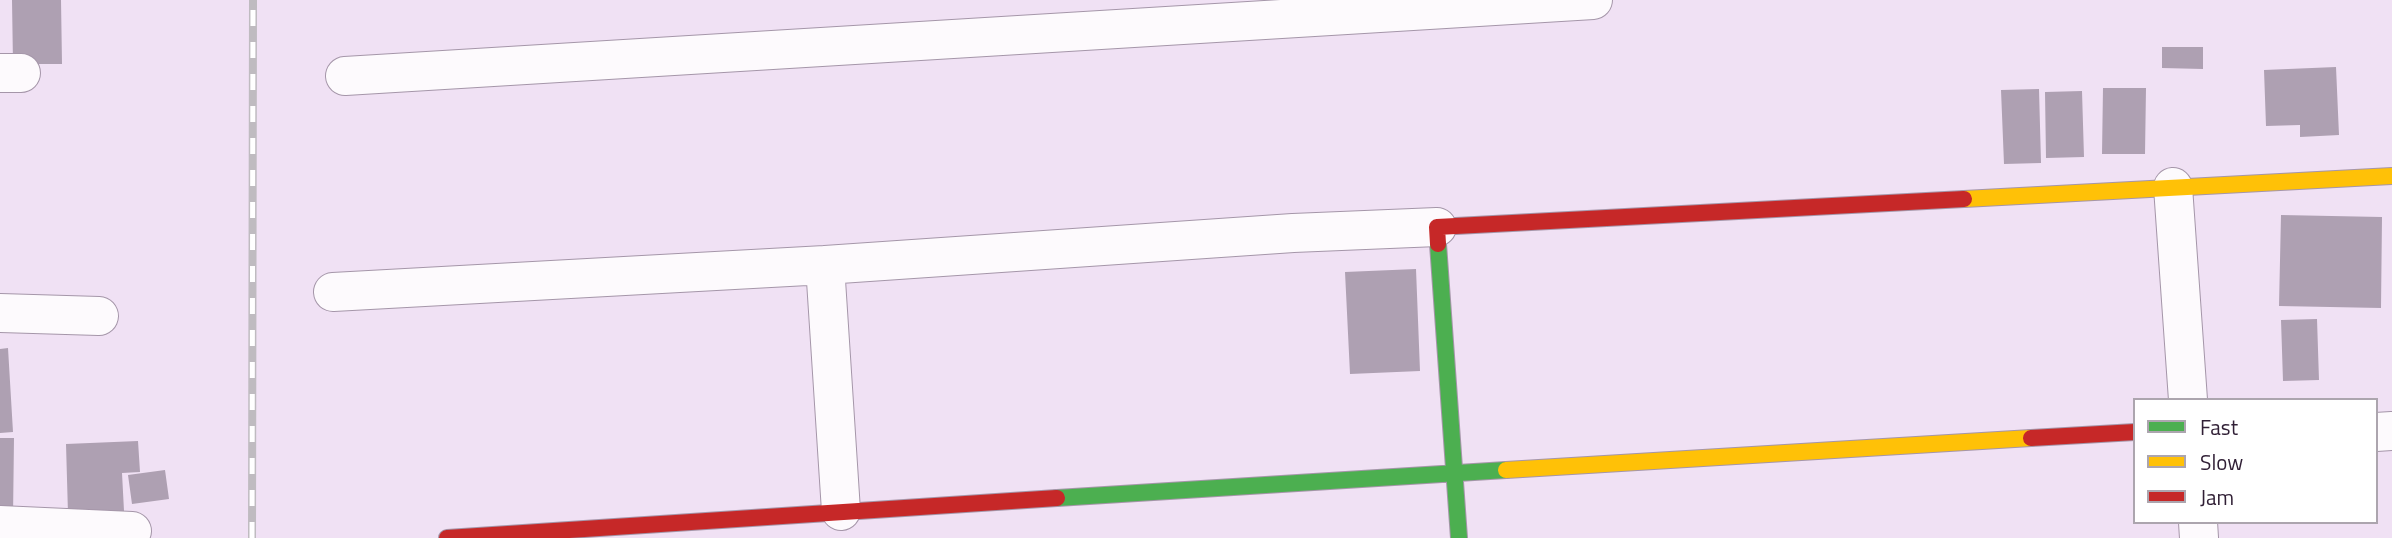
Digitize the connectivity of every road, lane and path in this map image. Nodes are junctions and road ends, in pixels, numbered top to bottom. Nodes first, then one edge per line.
1 (1593, 0) edge
2 (345, 76) dead end
3 (2392, 176) edge
4 (2173, 187) junction
5 (1437, 227) junction
6 (825, 265) junction
7 (333, 292) dead end
8 (0, 313) edge
9 (99, 316) dead end
10 (2188, 398) edge
11 (2133, 432) edge
12 (1454, 472) junction
13 (841, 510) junction
14 (0, 525) edge
15 (132, 531) dead end
16 (447, 538) edge
17 (1459, 538) edge

1 - 2 street
3 - 4 street
4 - 5 street
4 - 10 street
5 - 6 street
5 - 12 street
6 - 7 street
6 - 13 street
8 - 9 street
11 - 12 street
12 - 13 street
12 - 17 street
13 - 16 street
14 - 15 street

